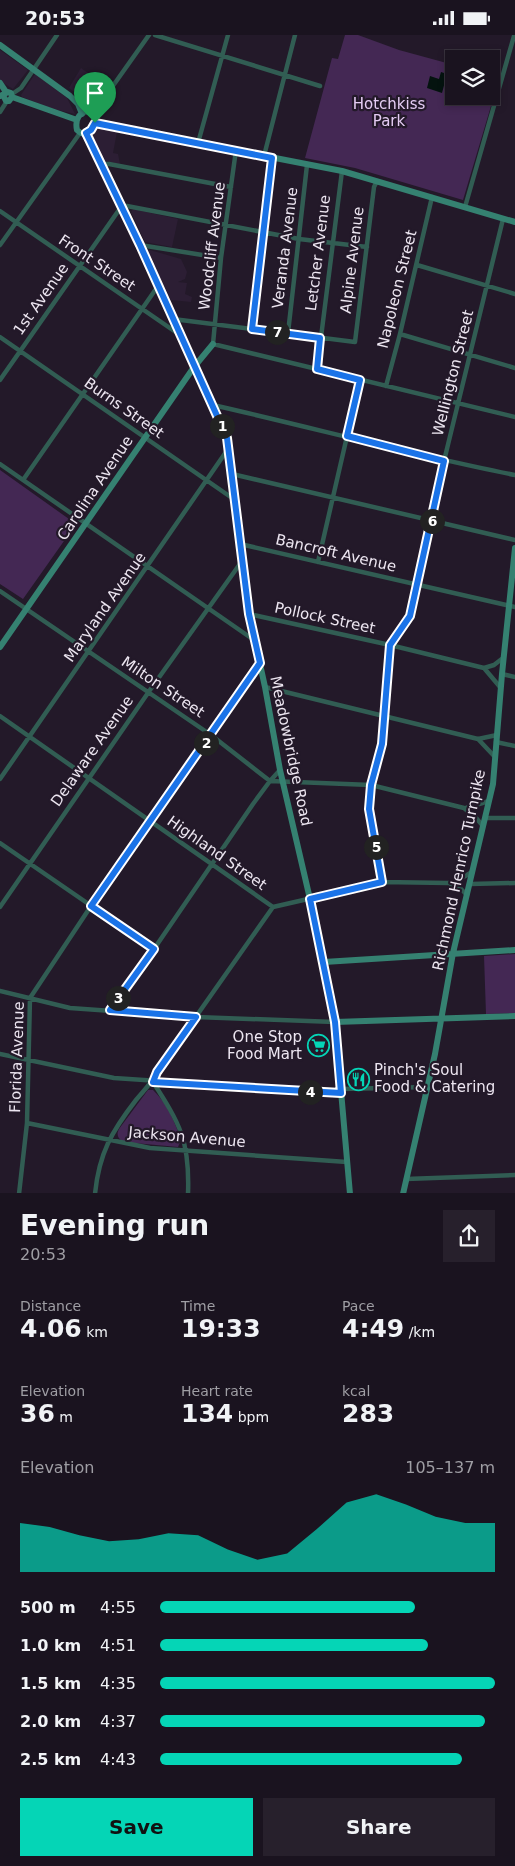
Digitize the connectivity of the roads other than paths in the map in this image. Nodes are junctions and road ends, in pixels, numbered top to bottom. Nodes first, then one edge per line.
1 (57, 35) edge
2 (149, 35) edge
3 (155, 35) edge
4 (228, 35) edge
5 (295, 35) edge
6 (510, 35) edge
7 (515, 36) edge
8 (0, 45) edge
9 (222, 55) junction
10 (33, 69) junction
11 (284, 75) junction
12 (0, 83) edge
13 (320, 86) dead end
14 (7, 96) edge
15 (0, 112) edge
16 (93, 114) junction
17 (79, 117) junction
18 (95, 123) junction
19 (83, 133) junction
20 (198, 143) junction
21 (236, 150) junction
22 (264, 156) junction
23 (272, 158) junction
24 (102, 164) junction
25 (307, 165) junction
26 (342, 171) junction
27 (377, 181) junction
28 (231, 187) junction
29 (432, 197) junction
30 (121, 207) junction
31 (465, 207) junction
32 (0, 211) edge
33 (503, 219) junction
34 (16, 222) junction
35 (515, 222) edge
36 (226, 224) junction
37 (263, 231) junction
38 (299, 239) junction
39 (332, 243) junction
40 (0, 245) edge
41 (140, 245) junction
42 (367, 247) junction
43 (221, 259) junction
44 (416, 265) junction
45 (79, 266) junction
46 (158, 286) junction
47 (488, 286) junction
48 (515, 294) edge
49 (142, 309) junction
50 (173, 319) junction
51 (215, 325) junction
52 (252, 329) junction
53 (288, 333) junction
54 (400, 334) junction
55 (180, 335) junction
56 (0, 337) edge
57 (320, 338) junction
58 (213, 345) junction
59 (20, 351) junction
60 (471, 355) junction
61 (194, 367) junction
62 (515, 368) edge
63 (317, 369) junction
64 (0, 380) edge
65 (360, 380) junction
66 (386, 386) junction
67 (83, 394) junction
68 (458, 404) junction
69 (213, 405) junction
70 (515, 417) edge
71 (347, 436) junction
72 (144, 437) junction
73 (229, 448) junction
74 (444, 461) junction
75 (0, 464) edge
76 (232, 474) junction
77 (515, 475) edge
78 (23, 480) junction
79 (207, 481) junction
80 (332, 497) junction
81 (235, 500) junction
82 (432, 520) junction
83 (86, 523) junction
84 (515, 540) edge
85 (240, 544) junction
86 (515, 548) edge
87 (242, 561) junction
88 (318, 562) junction
89 (148, 567) junction
90 (417, 584) junction
91 (0, 591) edge
92 (512, 606) edge
93 (208, 608) junction
94 (26, 609) junction
95 (249, 614) junction
96 (254, 640) junction
97 (390, 645) junction
98 (0, 647) edge
99 (89, 653) junction
100 (503, 658) junction
101 (260, 663) junction
102 (484, 668) junction
103 (502, 674) junction
104 (515, 677) edge
105 (266, 687) junction
106 (500, 687) junction
107 (148, 692) junction
108 (0, 717) edge
109 (385, 717) junction
110 (211, 735) junction
111 (29, 736) junction
112 (497, 738) junction
113 (478, 739) junction
114 (515, 746) edge
115 (495, 757) junction
116 (280, 770) junction
117 (90, 777) junction
118 (0, 779) edge
119 (270, 781) junction
120 (283, 782) junction
121 (371, 785) junction
122 (489, 801) junction
123 (464, 808) junction
124 (485, 818) junction
125 (515, 818) edge
126 (151, 821) junction
127 (483, 827) junction
128 (0, 843) edge
129 (30, 863) junction
130 (211, 864) junction
131 (473, 872) junction
132 (382, 882) junction
133 (448, 883) junction
134 (515, 883) edge
135 (470, 885) junction
136 (467, 895) junction
137 (310, 899) junction
138 (91, 906) junction
139 (0, 907) edge
140 (273, 907) junction
141 (154, 949) junction
142 (515, 951) edge
143 (453, 953) junction
144 (324, 962) junction
145 (0, 991) edge
146 (30, 998) junction
147 (110, 1010) junction
148 (515, 1016) edge
149 (196, 1017) junction
150 (440, 1019) junction
151 (335, 1022) junction
152 (0, 1054) edge
153 (28, 1060) junction
154 (153, 1082) junction
155 (428, 1087) junction
156 (341, 1091) junction
157 (27, 1123) junction
158 (108, 1140) junction
159 (186, 1151) junction
160 (347, 1162) junction
161 (515, 1175) edge
162 (406, 1179) junction
163 (19, 1193) edge
164 (95, 1193) edge
165 (188, 1193) edge
166 (350, 1193) edge
167 (403, 1193) edge

1 - 10 street
2 - 16 street
3 - 9 street
4 - 9 street
5 - 11 street
6 - 7 street
7 - 31 street
8 - 10 main road
9 - 11 street
9 - 20 street
10 - 14 street
10 - 17 main road
11 - 13 street
11 - 22 street
12 - 14 main road
14 - 15 street
14 - 17 main road
16 - 17 main road
16 - 18 main road
17 - 19 main road
18 - 19 main road
18 - 20 main road
19 - 24 main road, Meadowbridge Road
19 - 34 street
20 - 21 main road
21 - 22 main road
21 - 28 street, Woodcliff Avenue
22 - 23 main road
23 - 25 main road
23 - 37 street
24 - 28 street
24 - 30 main road, Meadowbridge Road
25 - 26 main road
25 - 38 street, Veranda Avenue
26 - 27 main road
26 - 39 street, Letcher Avenue
27 - 29 main road
27 - 42 street, Alpine Avenue
28 - 36 street, Woodcliff Avenue
29 - 31 main road
29 - 44 street, Napoleon Street
30 - 36 street
30 - 41 main road, Meadowbridge Road
30 - 45 street, 1st Avenue
31 - 33 main road
32 - 34 street, Front Street
33 - 35 main road
33 - 47 street, Wellington Street
34 - 40 street
34 - 45 street, Front Street
36 - 37 street
36 - 43 street, Woodcliff Avenue
37 - 38 street
37 - 52 street
38 - 39 street
38 - 53 street, Veranda Avenue
39 - 42 street
39 - 57 street, Letcher Avenue
41 - 43 street
41 - 46 main road, Meadowbridge Road
42 - 57 street, Alpine Avenue
43 - 51 street, Woodcliff Avenue
44 - 47 street
44 - 54 street, Napoleon Street
45 - 49 street, Front Street
45 - 59 street, 1st Avenue
46 - 49 street
46 - 50 main road, Meadowbridge Road
47 - 48 street
47 - 60 street, Wellington Street
49 - 55 street, Front Street
49 - 67 street
50 - 51 street
50 - 55 main road, Meadowbridge Road
51 - 52 street
51 - 58 street, Woodcliff Avenue
52 - 53 street
53 - 57 street
54 - 60 street
54 - 66 street, Napoleon Street
55 - 61 main road, Meadowbridge Road
56 - 59 street, Burns Street
57 - 63 street, Letcher Avenue
58 - 61 main road, Carolina Avenue
58 - 63 street
59 - 64 street, 1st Avenue
59 - 67 street, Burns Street
60 - 62 street
60 - 68 street, Wellington Street
61 - 69 main road, Meadowbridge Road
61 - 72 main road, Carolina Avenue
63 - 65 street
65 - 66 street
65 - 71 street
66 - 68 street
67 - 72 street, Burns Street
67 - 78 street
68 - 70 street
68 - 74 street, Wellington Street
69 - 71 street
69 - 73 main road, Meadowbridge Road
71 - 74 street
71 - 80 street
72 - 79 street, Burns Street
72 - 83 main road, Carolina Avenue
73 - 76 main road, Meadowbridge Road
73 - 79 street, Maryland Avenue
74 - 77 street
74 - 82 street, Wellington Street
75 - 78 street
76 - 80 street
76 - 81 main road, Meadowbridge Road
78 - 83 street
79 - 81 street, Burns Street
79 - 89 street, Maryland Avenue
80 - 82 street
80 - 88 street
81 - 85 main road, Meadowbridge Road
82 - 84 street
82 - 90 street, Wellington Street
83 - 89 street
83 - 94 main road, Carolina Avenue
85 - 87 main road, Meadowbridge Road
85 - 88 street, Bancroft Avenue
86 - 92 main road, Richmond Henrico Turnpike
87 - 93 street, Delaware Avenue
87 - 95 main road, Meadowbridge Road
88 - 90 street, Bancroft Avenue
89 - 93 street
89 - 99 street, Maryland Avenue
90 - 92 street, Bancroft Avenue
90 - 97 street, Wellington Street
91 - 94 street, Milton Street
92 - 100 main road, Richmond Henrico Turnpike
93 - 96 street
93 - 107 street, Delaware Avenue
94 - 98 main road, Carolina Avenue
94 - 99 street, Milton Street
95 - 96 main road, Meadowbridge Road
95 - 97 street, Pollock Street
96 - 101 main road, Meadowbridge Road
97 - 102 street, Pollock Street
97 - 109 street
99 - 107 street, Milton Street
99 - 111 street, Maryland Avenue
100 - 102 street
100 - 103 main road, Richmond Henrico Turnpike
101 - 105 main road, Meadowbridge Road
101 - 110 street, Florida Avenue
102 - 106 street
103 - 104 street
103 - 106 main road, Richmond Henrico Turnpike
105 - 109 street
105 - 116 main road, Meadowbridge Road
106 - 112 main road, Richmond Henrico Turnpike
107 - 110 street, Milton Street
107 - 117 street, Delaware Avenue
108 - 111 street, Highland Street
109 - 113 street
109 - 121 street
110 - 119 street, Milton Street
110 - 126 street, Florida Avenue
111 - 117 street, Highland Street
111 - 118 street, Maryland Avenue
112 - 113 street
112 - 114 street
112 - 115 main road, Richmond Henrico Turnpike
113 - 115 street
115 - 122 main road, Richmond Henrico Turnpike
116 - 119 street
116 - 120 main road, Meadowbridge Road
117 - 126 street, Highland Street
117 - 129 street, Delaware Avenue
119 - 120 street
119 - 130 street
120 - 121 street
120 - 137 main road, Meadowbridge Road
121 - 123 street
121 - 132 street
122 - 123 street
122 - 124 main road, Richmond Henrico Turnpike
123 - 127 street
124 - 125 street
124 - 127 main road, Richmond Henrico Turnpike
126 - 130 street, Highland Street
126 - 138 street, Florida Avenue
127 - 131 main road, Richmond Henrico Turnpike
128 - 129 street
129 - 138 street
129 - 139 street, Delaware Avenue
130 - 140 street, Highland Street
130 - 141 street
131 - 133 street
131 - 135 main road, Richmond Henrico Turnpike
132 - 133 street
132 - 137 street
133 - 136 street
134 - 135 street
135 - 136 main road, Richmond Henrico Turnpike
136 - 143 main road, Richmond Henrico Turnpike
137 - 140 street
137 - 144 main road, Meadowbridge Road
138 - 141 street
138 - 146 street, Florida Avenue
140 - 149 street
141 - 147 street
142 - 143 main road
143 - 144 main road
143 - 150 main road, Richmond Henrico Turnpike
144 - 151 main road, Meadowbridge Road
145 - 146 street
146 - 147 street
146 - 153 street, Florida Avenue
147 - 149 street
148 - 150 main road
149 - 151 street
149 - 154 street
150 - 151 main road
150 - 155 main road, Richmond Henrico Turnpike
151 - 156 main road, Meadowbridge Road
152 - 153 street
153 - 154 street
153 - 157 street, Florida Avenue
154 - 156 street
154 - 158 street
154 - 159 street
155 - 156 street
155 - 162 main road, Richmond Henrico Turnpike
156 - 160 main road, Meadowbridge Road
157 - 158 street, Jackson Avenue
157 - 163 street, Florida Avenue
158 - 159 street, Jackson Avenue
158 - 164 street
159 - 160 street, Jackson Avenue
159 - 165 street
160 - 166 main road, Meadowbridge Road
161 - 162 street
162 - 167 main road, Richmond Henrico Turnpike

